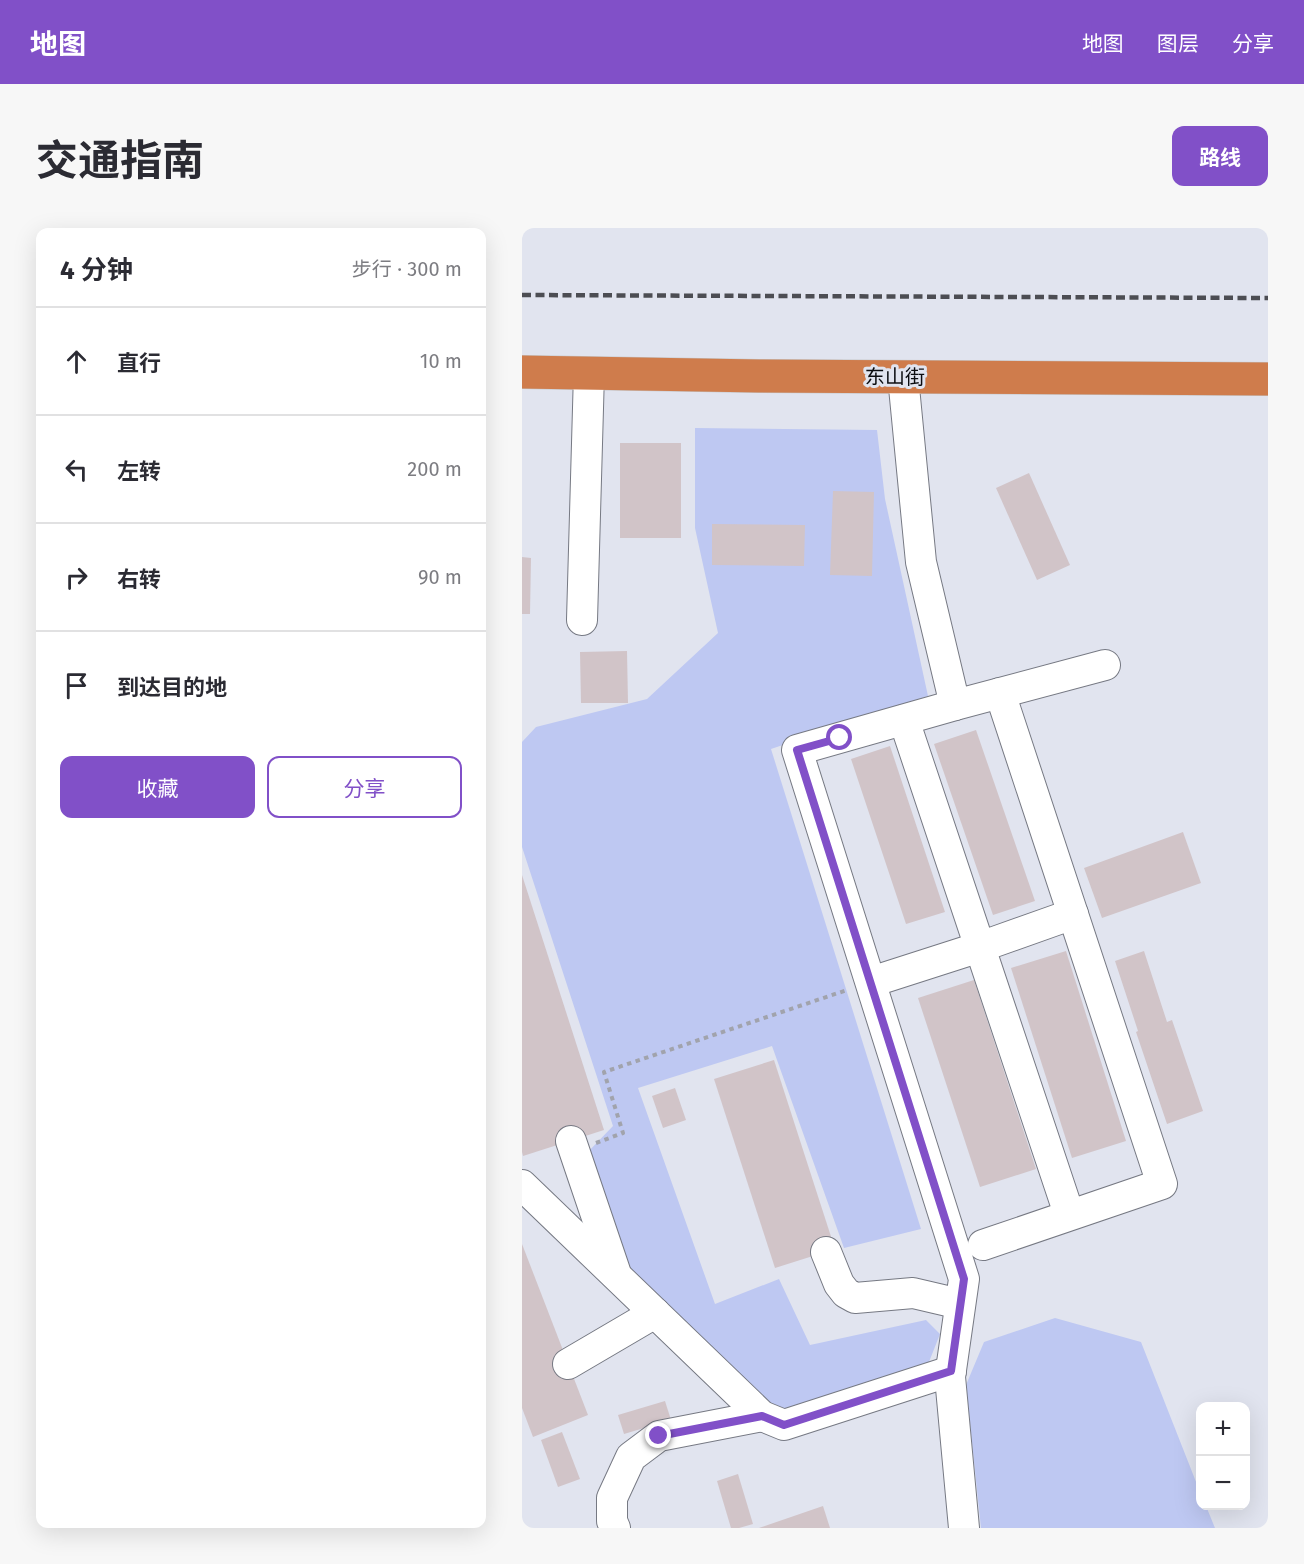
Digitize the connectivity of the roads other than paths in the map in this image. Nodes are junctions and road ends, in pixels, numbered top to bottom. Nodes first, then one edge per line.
1 (522, 372) edge
2 (589, 373) junction
3 (903, 377) junction
4 (1268, 379) edge
5 (582, 621) dead end
6 (1105, 665) dead end
7 (1000, 693) junction
8 (955, 705) junction
9 (904, 720) junction
10 (1073, 914) junction
11 (980, 947) junction
12 (871, 982) junction
13 (573, 1146) road end
14 (522, 1185) edge
15 (1070, 1214) junction
16 (983, 1245) dead end
17 (826, 1252) dead end
18 (617, 1277) junction
19 (960, 1304) junction
20 (655, 1313) junction
21 (568, 1364) dead end
22 (951, 1371) junction
23 (762, 1416) junction
24 (615, 1528) edge
25 (964, 1528) edge

1 - 2 highway, 东山街
2 - 3 highway, 东山街
2 - 5 street
3 - 4 highway, 东山街
3 - 8 street
6 - 7 street
7 - 8 street
7 - 10 street
8 - 9 street
9 - 11 street
9 - 12 street
10 - 11 street
10 - 15 street
11 - 12 street
11 - 15 street
12 - 19 street
13 - 18 street
14 - 18 street
15 - 16 street
17 - 19 street
18 - 20 street
19 - 22 street
20 - 21 street
20 - 23 street
22 - 23 street
22 - 25 street
23 - 24 street

